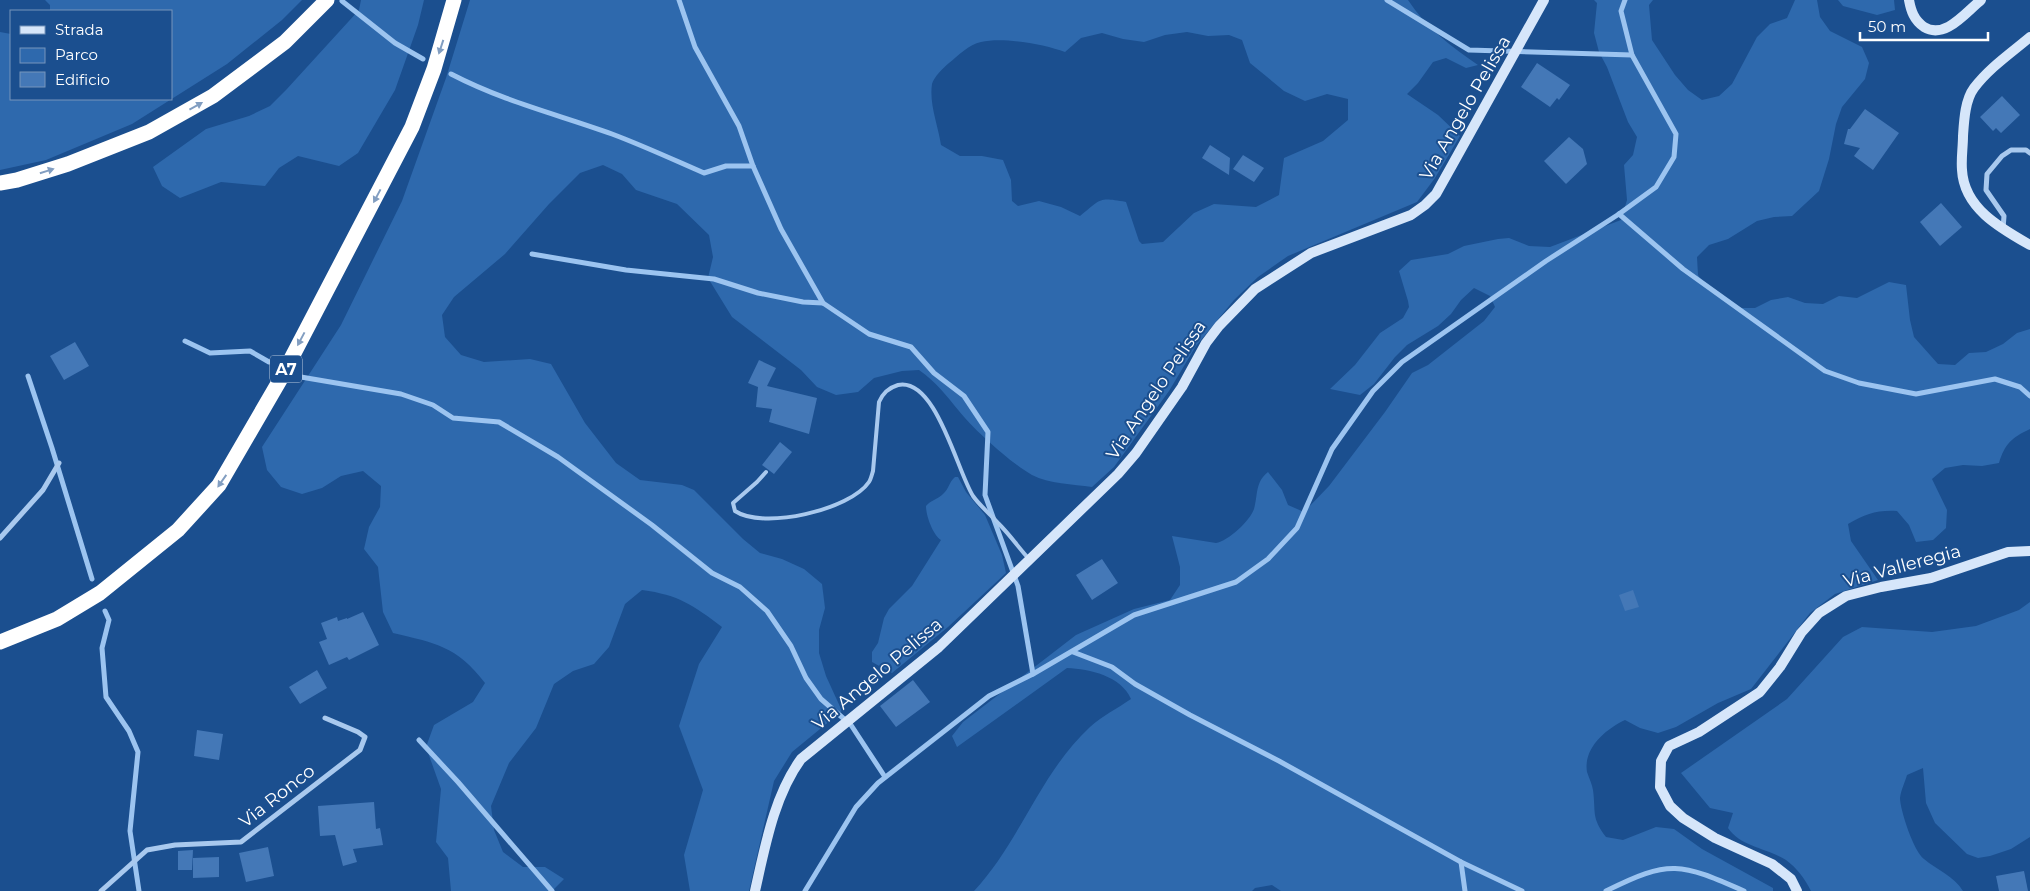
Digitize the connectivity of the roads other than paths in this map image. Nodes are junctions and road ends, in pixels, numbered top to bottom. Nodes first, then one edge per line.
1 (327, 0) edge
2 (454, 0) edge
3 (1544, 0) edge
4 (1909, 0) edge
5 (1981, 0) edge
6 (2030, 37) edge
7 (2030, 153) edge
8 (0, 183) edge
9 (2004, 229) junction
10 (2030, 245) edge
11 (59, 463) dead end
12 (766, 472) dead end
13 (0, 538) edge
14 (2030, 551) edge
15 (1029, 559) junction
16 (0, 642) edge
17 (324, 718) dead end
18 (101, 891) edge
19 (755, 891) edge
20 (1797, 891) edge

8 -> 1 highway
2 -> 16 highway, A7
3 - 15 street, Via Angelo Pelissa
4 - 5 street
6 - 9 street
7 - 9 street
9 - 10 street
11 - 13 street
12 - 15 lane
14 - 20 street, Via Valleregia
15 - 19 street, Via Angelo Pelissa
17 - 18 street, Via Ronco

